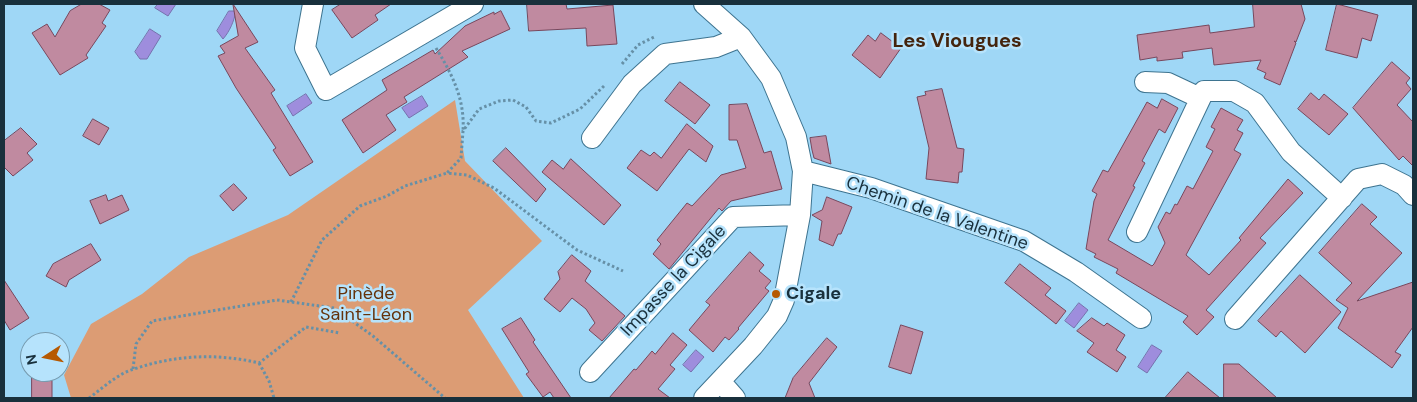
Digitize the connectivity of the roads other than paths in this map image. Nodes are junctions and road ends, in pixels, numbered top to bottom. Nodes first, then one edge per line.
1 (312, 4) edge
2 (473, 4) edge
3 (704, 4) edge
4 (741, 37) junction
5 (1146, 82) dead end
6 (1200, 98) junction
7 (592, 138) dead end
8 (803, 171) junction
9 (1413, 195) edge
10 (1342, 198) junction
11 (800, 215) junction
12 (1137, 232) dead end
13 (1141, 318) dead end
14 (1235, 319) dead end
15 (590, 372) dead end
16 (720, 381) junction
17 (704, 398) edge
18 (735, 398) edge

1 - 2 street
3 - 4 street
4 - 7 street
4 - 8 street
5 - 6 street
6 - 10 street
6 - 12 street
8 - 11 street
8 - 13 street, Chemin de la Valentine
9 - 10 street
10 - 14 street
11 - 15 street, Impasse la Cigale
11 - 16 street
16 - 17 street
16 - 18 street

